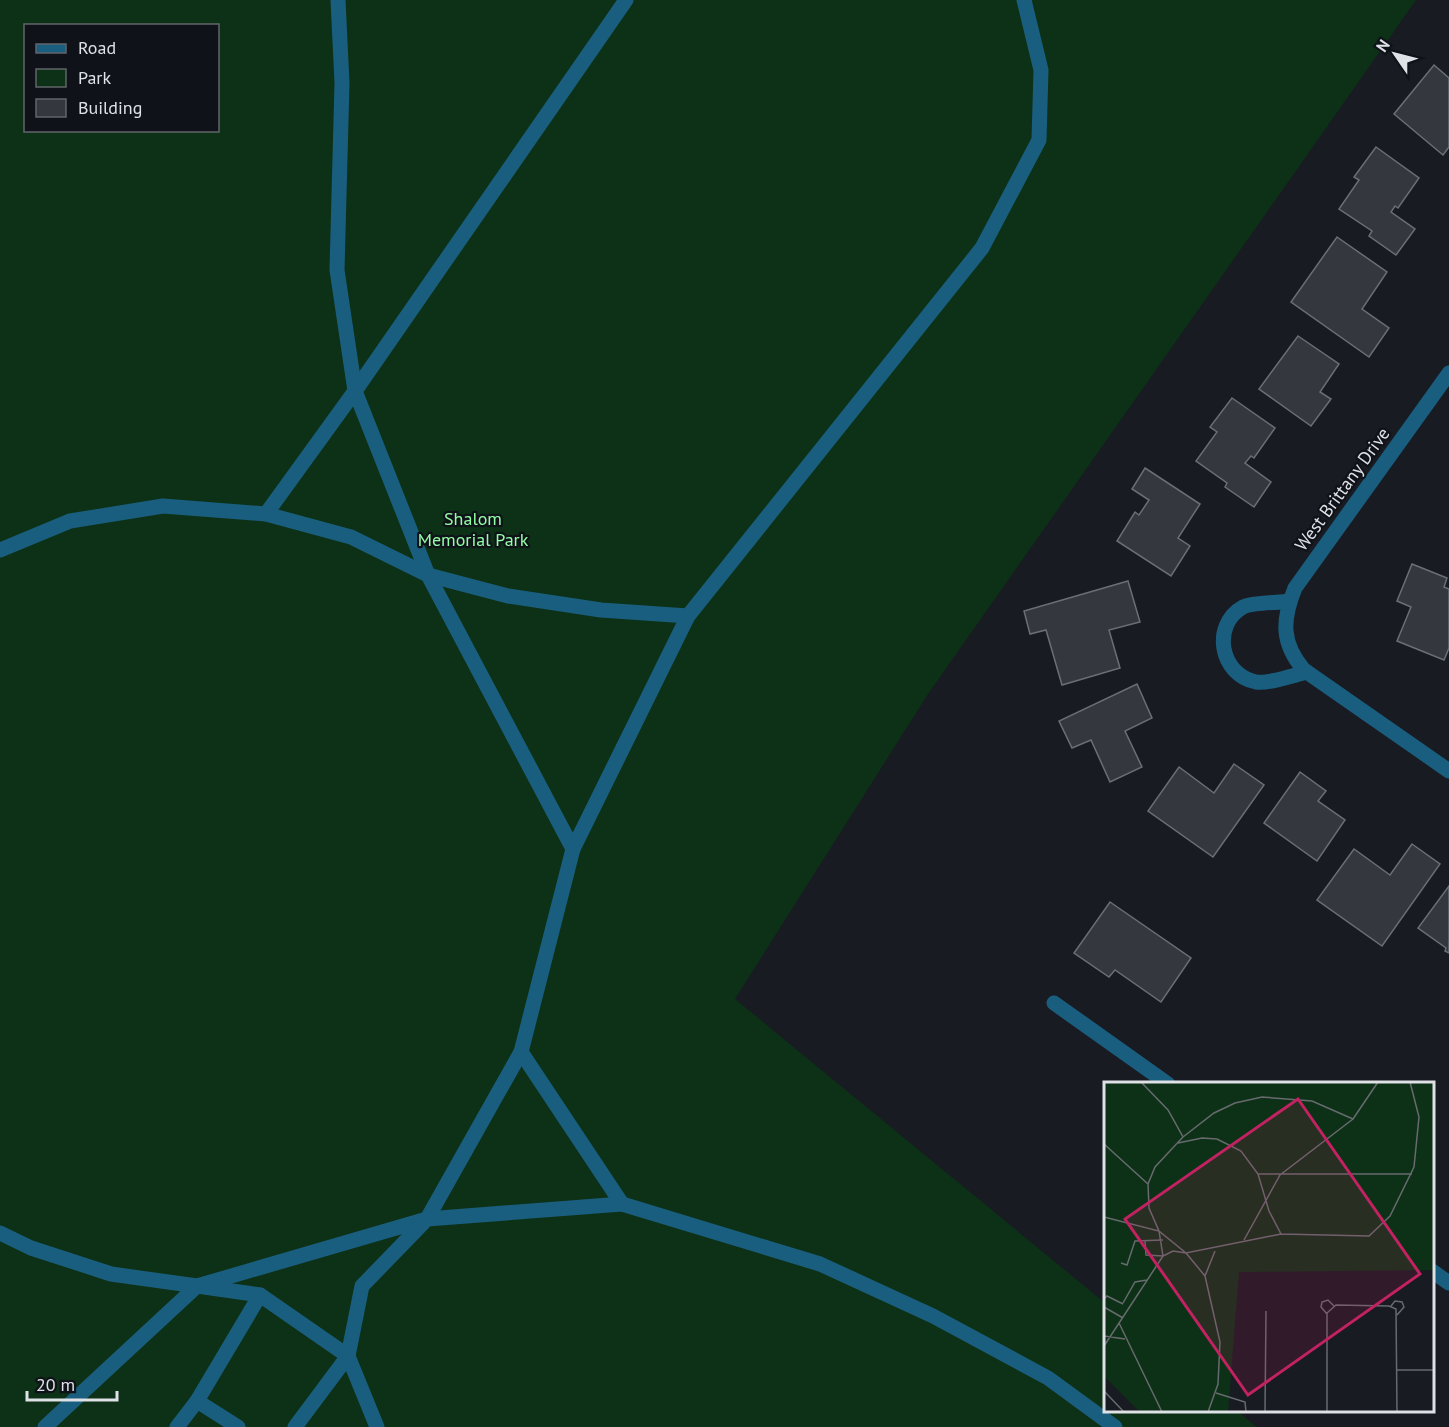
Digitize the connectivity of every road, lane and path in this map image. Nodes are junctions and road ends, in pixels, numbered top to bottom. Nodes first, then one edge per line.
1 (338, 0) edge
2 (626, 0) edge
3 (1024, 0) edge
4 (1449, 373) edge
5 (355, 392) junction
6 (266, 514) junction
7 (0, 550) edge
8 (428, 575) junction
9 (1290, 601) junction
10 (688, 616) junction
11 (1307, 672) junction
12 (1449, 771) edge
13 (573, 849) junction
14 (1054, 1003) dead end
15 (521, 1052) junction
16 (1167, 1082) edge
17 (622, 1204) junction
18 (427, 1219) junction
19 (0, 1233) edge
20 (1434, 1272) edge
21 (1449, 1282) edge
22 (197, 1286) junction
23 (260, 1295) junction
24 (348, 1356) junction
25 (197, 1401) junction
26 (45, 1427) edge
27 (177, 1427) edge
28 (238, 1427) edge
29 (295, 1427) edge
30 (377, 1427) edge
31 (1115, 1427) edge

1 - 5 street
2 - 5 street
3 - 10 street
4 - 9 street, West Brittany Drive
5 - 6 street
5 - 8 street
6 - 7 street
6 - 8 street
8 - 10 street
8 - 13 street
9 - 11 street, West Brittany Drive
9 - 11 street
10 - 13 street
11 - 12 street
13 - 15 street
14 - 16 street
15 - 17 street
15 - 18 street
17 - 18 street
17 - 31 street
18 - 22 street
18 - 24 street
19 - 22 street
20 - 21 street
22 - 23 street
22 - 26 street
23 - 24 street
23 - 25 street
24 - 29 street
24 - 30 street
25 - 27 street
25 - 28 street

